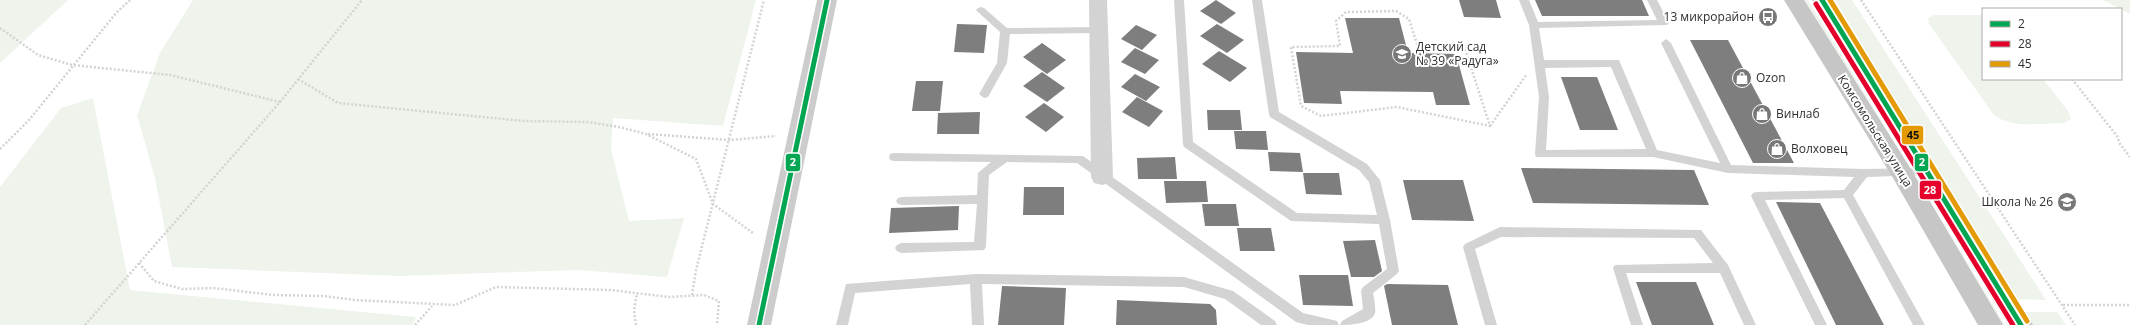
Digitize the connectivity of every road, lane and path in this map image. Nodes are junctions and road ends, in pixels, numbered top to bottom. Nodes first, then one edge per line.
1 (130, 0) edge
2 (362, 0) edge
3 (764, 0) edge
4 (827, 0) edge
5 (1098, 0) edge
6 (1179, 0) edge
7 (1257, 0) edge
8 (1524, 0) edge
9 (1652, 0) edge
10 (1794, 0) edge
11 (1822, 0) edge
12 (1861, 0) edge
13 (981, 10) dead end
14 (1534, 25) junction
15 (0, 28) edge
16 (1099, 30) junction
17 (1005, 31) junction
18 (1666, 42) dead end
19 (1540, 60) junction
20 (75, 66) junction
21 (298, 79) junction
22 (2073, 80) edge
23 (984, 94) dead end
24 (280, 102) junction
25 (1490, 126) junction
26 (646, 134) junction
27 (776, 136) dead end
28 (730, 140) junction
29 (0, 149) edge
30 (1653, 153) junction
31 (894, 157) dead end
32 (2130, 157) edge
33 (1005, 158) junction
34 (1728, 169) junction
35 (1926, 171) junction
36 (1901, 172) junction
37 (1864, 173) junction
38 (1102, 177) junction
39 (1848, 194) junction
40 (982, 199) junction
41 (902, 201) dead end
42 (713, 204) junction
43 (1384, 220) junction
44 (753, 234) dead end
45 (901, 248) dead end
46 (139, 263) junction
47 (1724, 268) junction
48 (976, 279) junction
49 (637, 293) junction
50 (692, 294) junction
51 (433, 305) junction
52 (2062, 305) junction
53 (2130, 305) edge
54 (85, 325) edge
55 (415, 325) edge
56 (636, 325) edge
57 (717, 325) edge
58 (759, 325) edge
59 (842, 325) edge
60 (978, 325) edge
61 (1271, 325) edge
62 (1334, 325) edge
63 (1346, 325) edge
64 (1491, 325) edge
65 (1638, 325) edge
66 (1750, 325) edge
67 (1820, 325) edge
68 (1919, 325) edge
69 (1991, 325) edge
70 (2020, 325) edge
71 (2075, 325) edge

1 - 20 path
2 - 21 path
3 - 28 path
4 - 58 main road
5 - 16 street
6 - 43 lane
7 - 43 lane
8 - 14 lane
9 - 14 lane
10 - 36 main road, Комсомольская улица
11 - 35 main road, Комсомольская улица
12 - 52 path
13 - 17 lane
14 - 19 lane
15 - 20 path
16 - 17 lane
16 - 38 street
17 - 23 lane
18 - 34 lane
19 - 25 path
19 - 30 lane
19 - 30 lane
20 - 24 path
20 - 29 path
21 - 24 path
21 - 26 path
22 - 32 path
24 - 46 path
25 - 25 path
26 - 28 path
26 - 42 path
27 - 28 path
28 - 42 path
30 - 34 lane
31 - 33 lane
33 - 38 lane
33 - 40 lane
34 - 37 lane
35 - 36 lane
35 - 70 main road, Комсомольская улица
36 - 37 lane
36 - 69 main road, Комсомольская улица
37 - 39 lane
38 - 62 lane
39 - 67 lane
39 - 68 lane
40 - 41 lane
40 - 45 lane
42 - 44 path
42 - 50 path
43 - 63 lane
46 - 51 path
46 - 54 path
47 - 64 lane
47 - 65 lane
47 - 66 lane
48 - 59 lane
48 - 60 lane
48 - 61 lane
49 - 50 path
49 - 51 path
49 - 56 path
50 - 57 path
51 - 55 path
52 - 53 path
52 - 71 path

